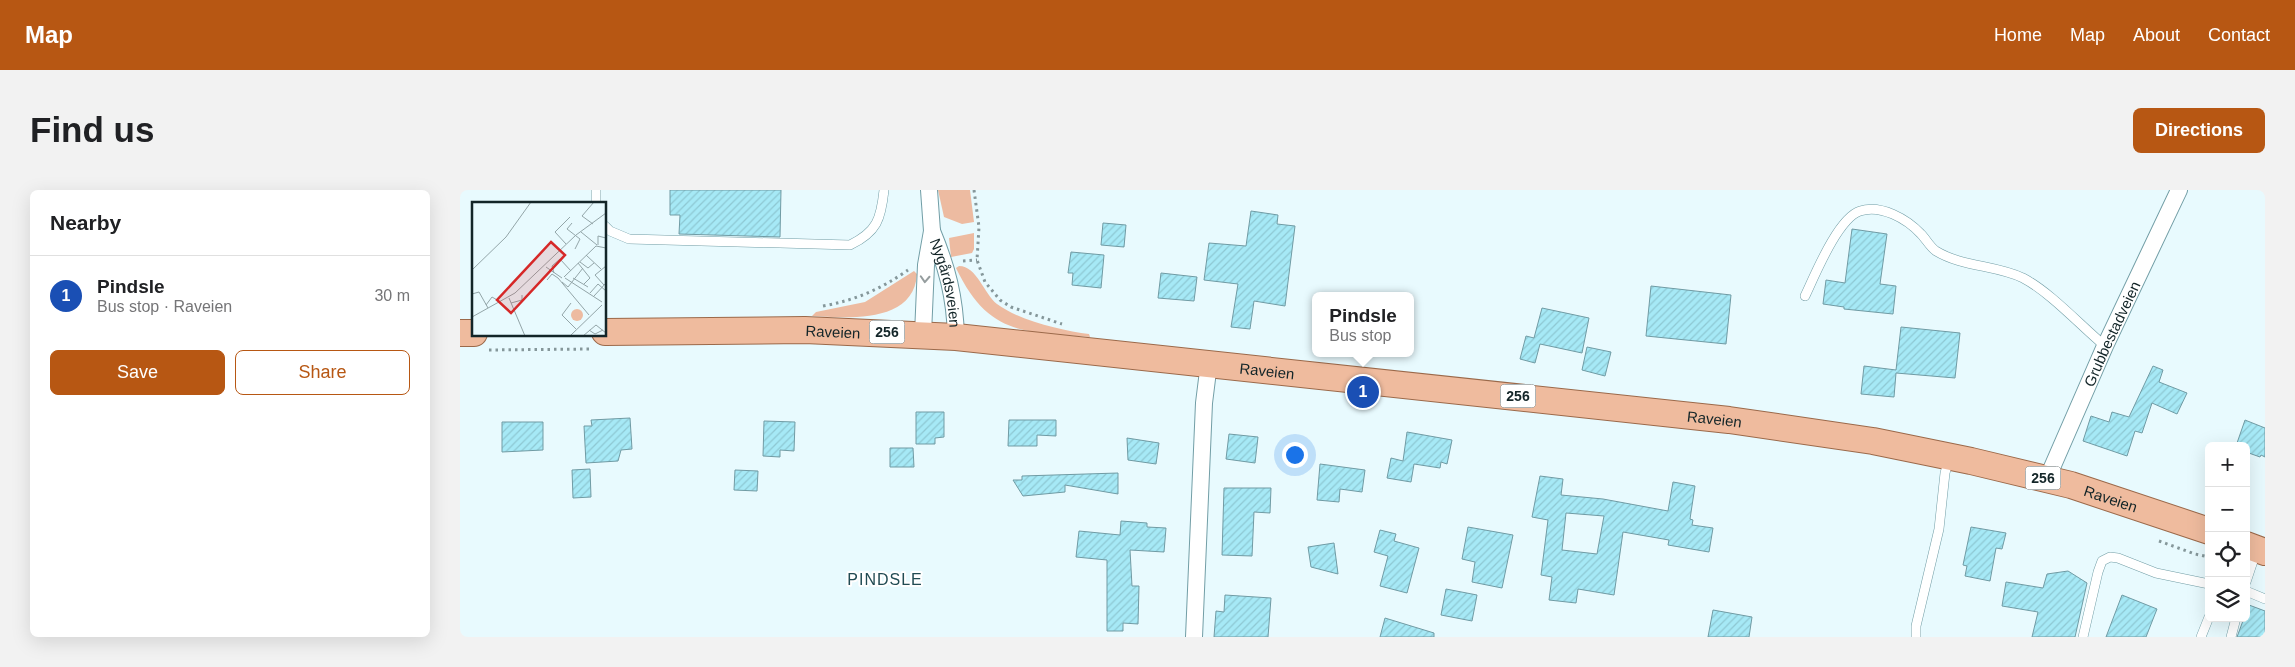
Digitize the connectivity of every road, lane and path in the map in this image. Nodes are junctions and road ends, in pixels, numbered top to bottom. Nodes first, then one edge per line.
1 (884, 190) edge
2 (929, 190) edge
3 (974, 190) edge
4 (2179, 190) edge
5 (606, 227) edge
6 (932, 231) junction
7 (977, 260) junction
8 (957, 261) dead end
9 (912, 268) dead end
10 (1805, 296) dead end
11 (820, 306) dead end
12 (1011, 307) dead end
13 (460, 333) edge
14 (923, 334) junction
15 (956, 336) junction
16 (599, 341) edge
17 (476, 342) edge
18 (2106, 346) junction
19 (1209, 364) junction
20 (1949, 456) junction
21 (2047, 479) junction
22 (2205, 531) edge
23 (2154, 539) dead end
24 (2256, 549) edge
25 (2205, 556) edge
26 (2248, 577) edge
27 (2205, 583) edge
28 (2250, 592) edge
29 (2265, 598) edge
30 (2207, 622) edge
31 (2235, 622) edge
32 (1194, 637) edge
33 (1916, 637) edge
34 (2083, 637) edge
35 (2201, 637) edge
36 (2231, 637) edge

1 - 5 lane
2 - 6 street, Nygårdsveien
3 - 7 path
4 - 18 street, Grubbestadveien
6 -> 14 street, Nygårdsveien
6 - 15 street, Nygårdsveien
7 - 8 path
7 - 12 path
9 - 11 path
10 - 18 lane
13 - 17 main road
14 - 15 main road, Raveien / 256
14 - 16 main road, Raveien / 256
15 - 19 main road, Raveien / 256
16 - 17 path
18 - 21 street, Grubbestadveien
19 - 20 main road, Raveien / 256
19 - 32 street
20 - 21 main road, Raveien / 256
20 - 33 lane
21 - 22 main road, Raveien / 256
23 - 25 path
24 - 26 lane
27 - 34 lane
28 - 29 lane
30 - 35 lane
31 - 36 lane

